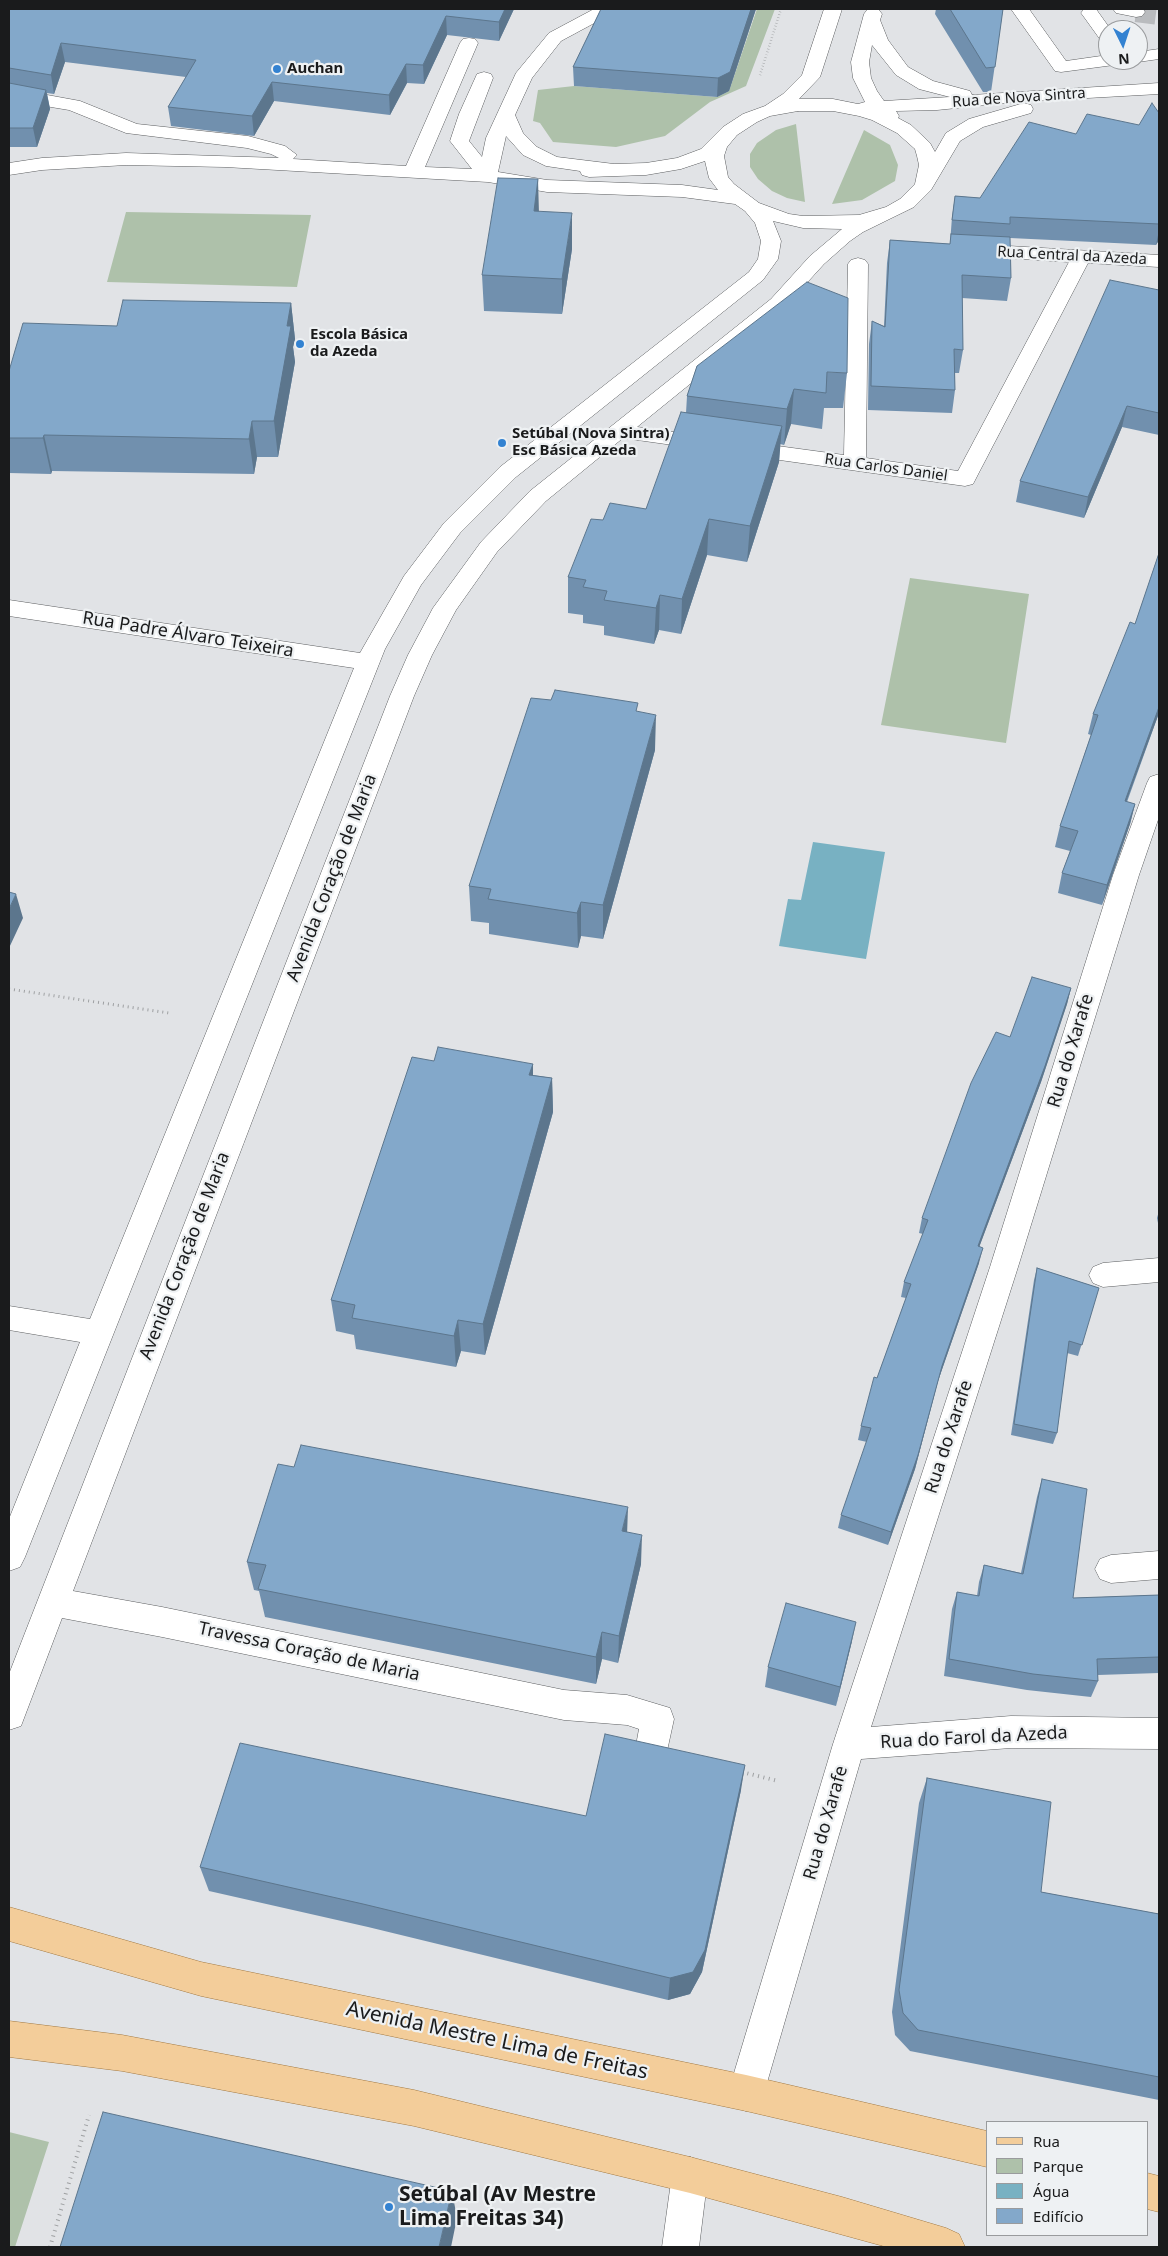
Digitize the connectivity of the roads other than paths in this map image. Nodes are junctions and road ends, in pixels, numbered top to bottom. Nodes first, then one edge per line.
1 (607, 9) edge
2 (833, 9) edge
3 (1020, 9) edge
4 (1090, 13) dead end
5 (873, 14) edge
6 (1098, 24) edge
7 (469, 43) dead end
8 (1098, 62) edge
9 (484, 78) dead end
10 (1159, 88) edge
11 (9, 94) edge
12 (1016, 96) junction
13 (833, 105) junction
14 (880, 106) junction
15 (765, 112) junction
16 (505, 114) junction
17 (904, 129) junction
18 (723, 137) junction
19 (303, 165) junction
20 (9, 169) edge
21 (626, 170) junction
22 (412, 171) junction
23 (488, 176) junction
24 (924, 186) junction
25 (744, 202) junction
26 (894, 211) junction
27 (954, 249) edge
28 (1081, 257) junction
29 (1159, 262) edge
30 (858, 264) dead end
31 (618, 431) junction
32 (855, 464) junction
33 (9, 608) edge
34 (367, 662) junction
35 (1159, 783) edge
36 (1159, 1270) edge
37 (1103, 1275) dead end
38 (9, 1318) edge
39 (99, 1333) junction
40 (9, 1557) edge
41 (1159, 1565) edge
42 (1111, 1570) dead end
43 (53, 1602) junction
44 (9, 1715) edge
45 (1159, 1734) edge
46 (849, 1744) junction
47 (651, 1751) edge
48 (9, 1924) edge
49 (9, 2039) edge
50 (746, 2093) junction
51 (986, 2149) edge
52 (690, 2175) junction
53 (680, 2247) edge
54 (946, 2247) edge

1 - 16 street
2 - 15 street
3 - 8 street
4 - 6 street
5 - 12 street
5 - 14 street
7 - 22 street
9 - 23 street
10 - 12 street, Rua de Nova Sintra
10 - 24 street, Rua de Nova Sintra
11 - 19 street
12 - 14 street, Rua de Nova Sintra
13 - 14 street, Rua de Nova Sintra
13 - 15 street
13 - 17 street
14 - 17 street
15 - 18 street
16 - 21 street
16 - 23 street
17 - 24 street
18 - 21 street
18 - 25 street
19 - 20 street
19 - 22 street
21 - 23 street
22 - 23 street
23 - 25 street
24 - 26 street
25 - 26 street
25 - 34 street
26 - 31 street, Avenida Coração de Maria
27 - 28 street, Rua Central da Azeda
28 - 29 street, Rua Central da Azeda
28 - 32 street, Rua Carlos Daniel
30 - 32 street
31 - 32 street, Rua Carlos Daniel
31 - 43 street, Avenida Coração de Maria
33 - 34 street, Rua Padre Álvaro Teixeira
34 - 39 street
35 - 46 street, Rua do Xarafe
36 - 37 street
38 - 39 street
39 - 40 street
41 - 42 street
43 - 44 street, Avenida Coração de Maria
43 - 47 street, Travessa Coração de Maria
45 - 46 street, Rua do Farol da Azeda
46 - 50 street, Rua do Xarafe
48 - 50 main road, Avenida Mestre Lima de Freitas
49 - 52 main road
50 - 51 main road, Avenida Mestre Lima de Freitas
52 - 53 street
52 - 54 main road

